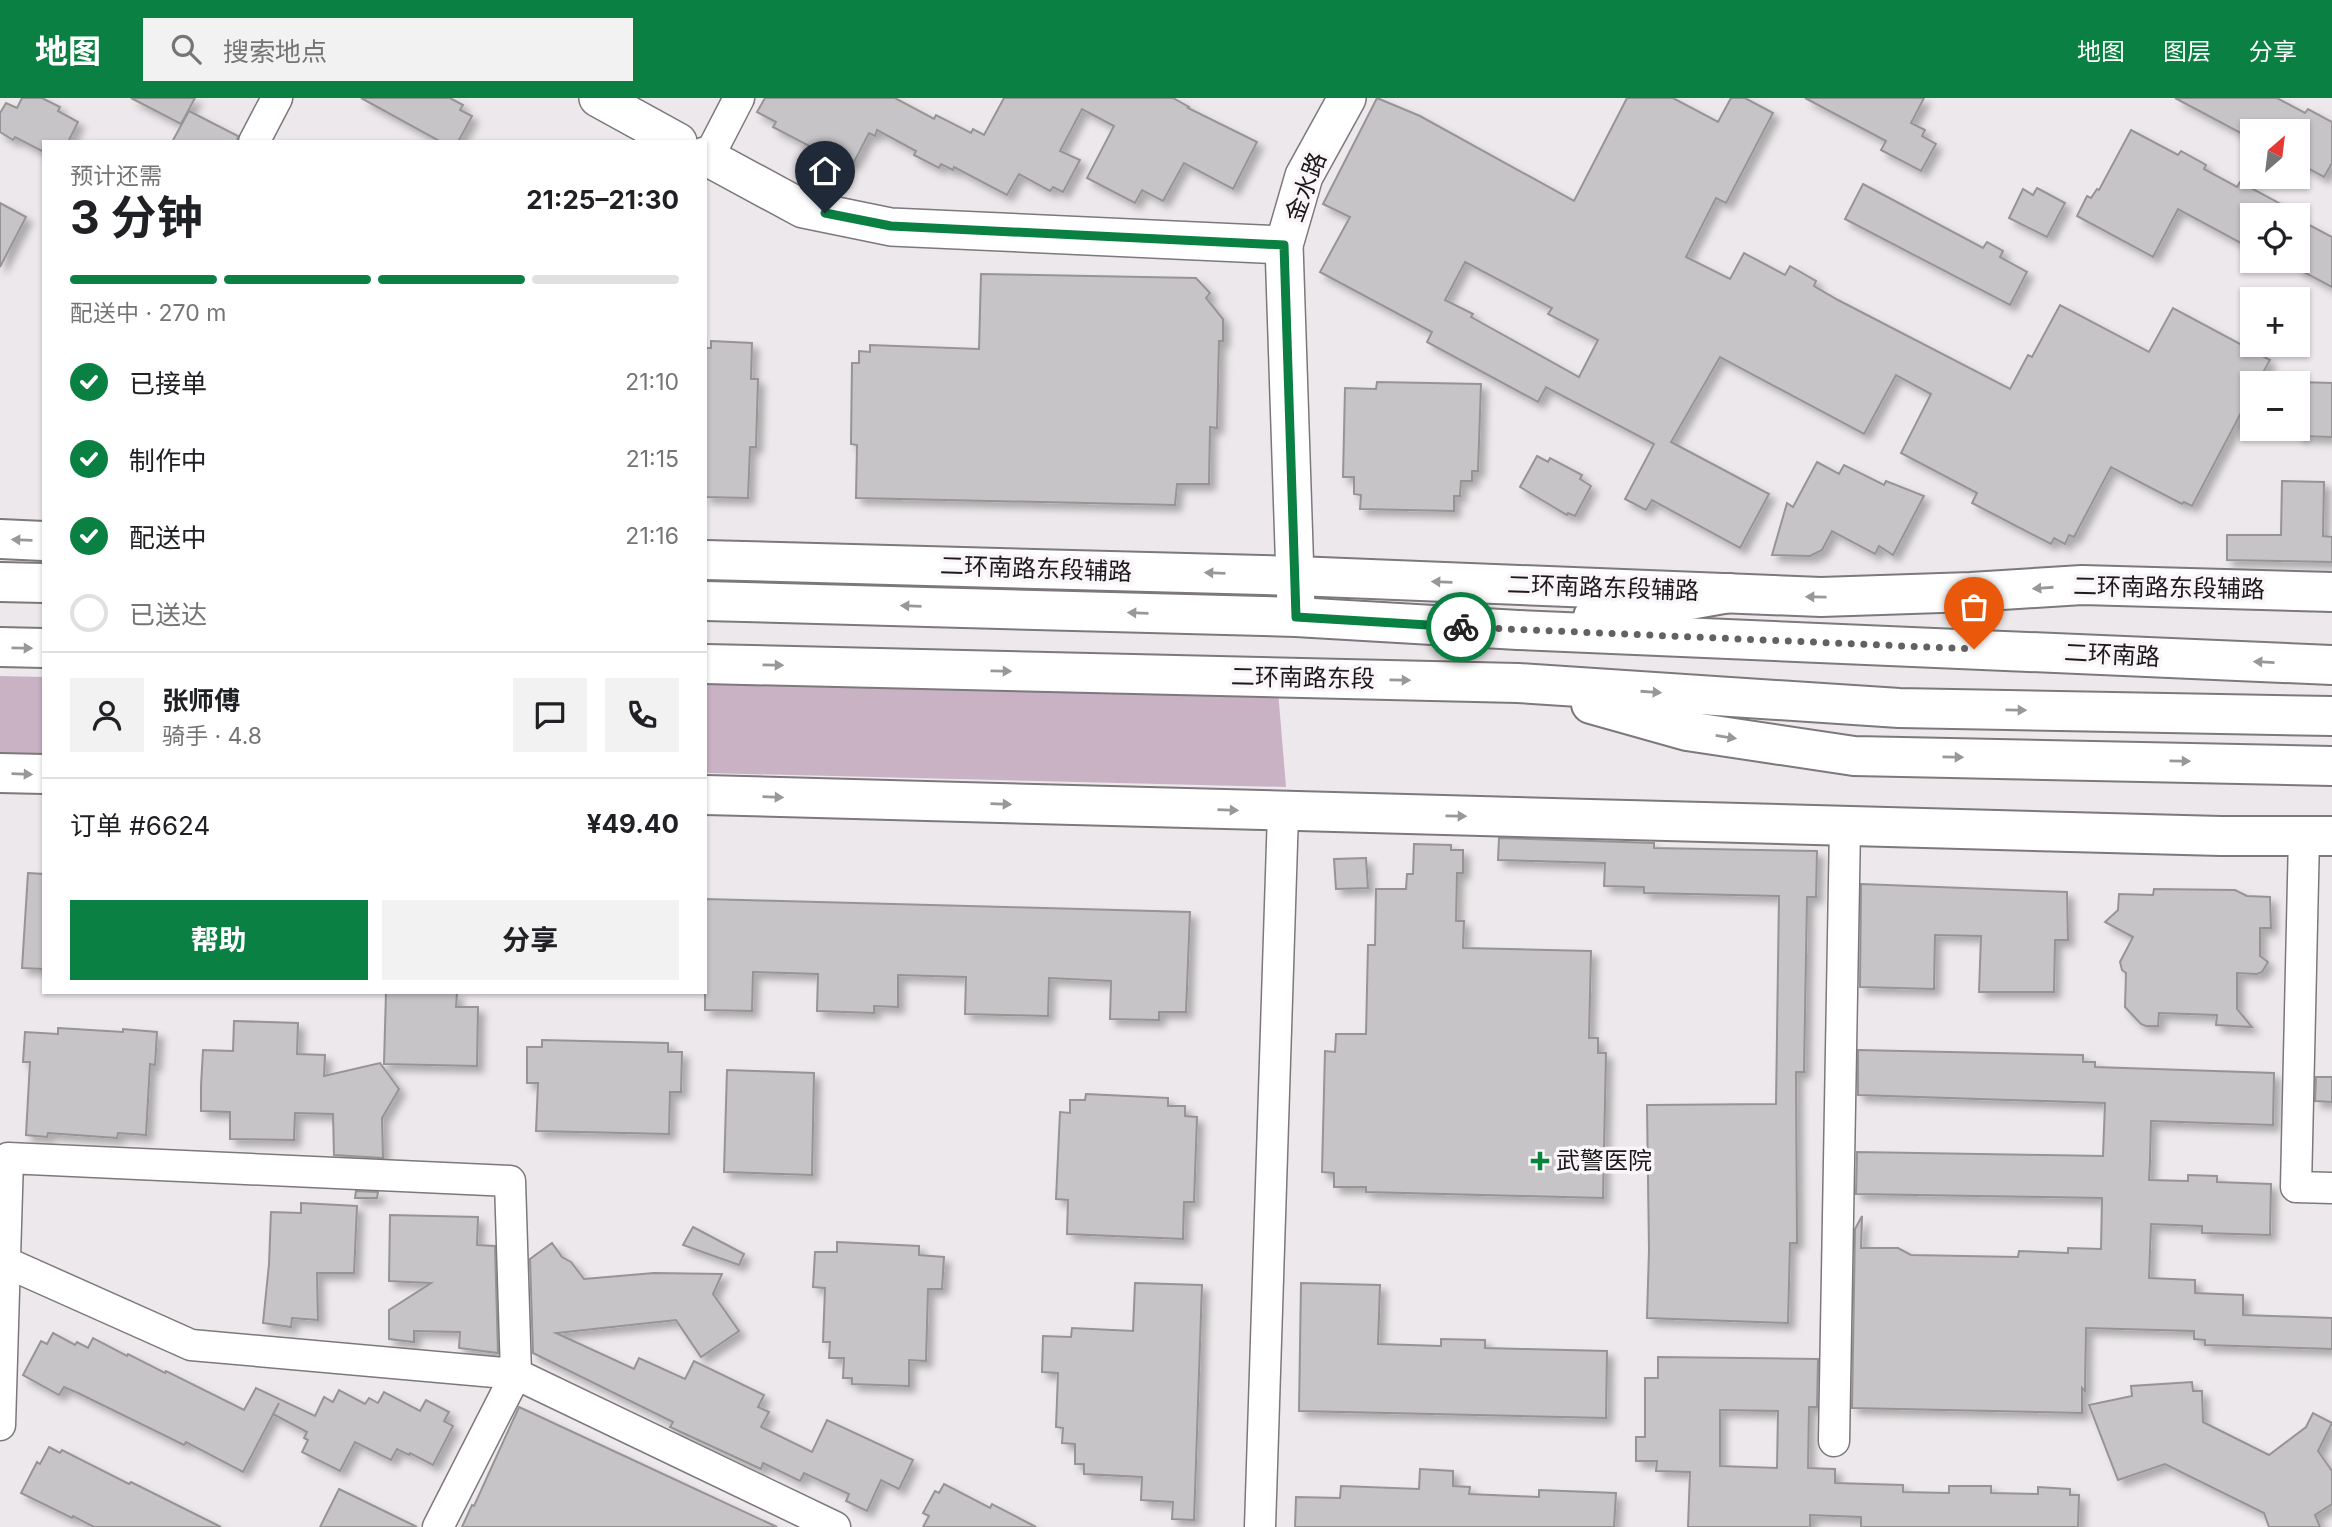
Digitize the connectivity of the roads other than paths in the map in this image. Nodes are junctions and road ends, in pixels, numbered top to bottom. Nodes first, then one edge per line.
1 (277, 98) edge
2 (598, 98) edge
3 (739, 98) edge
4 (1347, 98) edge
5 (255, 140) edge
6 (675, 140) edge
7 (706, 140) edge
8 (707, 157) edge
9 (1284, 245) junction
10 (0, 539) edge
11 (42, 541) edge
12 (707, 560) edge
13 (1296, 576) junction
14 (0, 582) edge
15 (42, 583) edge
16 (2332, 592) edge
17 (1729, 593) junction
18 (707, 601) edge
19 (1296, 617) junction
20 (1518, 630) junction
21 (0, 647) edge
22 (42, 648) edge
23 (707, 664) edge
24 (2332, 665) edge
25 (1518, 683) junction
26 (2332, 716) edge
27 (2332, 766) edge
28 (0, 773) edge
29 (42, 774) edge
30 (707, 795) edge
31 (1283, 812) junction
32 (1846, 826) junction
33 (2318, 836) edge
34 (2332, 1188) edge
35 (5, 1262) junction
36 (516, 1374) junction
37 (0, 1425) edge
38 (1834, 1441) dead end
39 (438, 1527) edge
40 (835, 1527) edge
41 (1260, 1527) edge

1 - 5 street
2 - 6 street
3 - 7 street
4 - 9 street, 金水路
8 - 9 street
9 - 13 street, 金水路
11 -> 10 main road
13 -> 12 main road, 二环南路东段辅路
17 -> 13 main road, 二环南路东段辅路
13 - 19 street, 金水路
14 - 15 main road
16 -> 17 main road, 二环南路东段辅路
17 - 20 main road
19 -> 18 main road
19 - 20 main road
24 -> 20 main road, 二环南路
21 -> 22 main road
23 -> 25 main road, 二环南路东段
25 -> 26 main road, 二环南路东段
25 -> 27 main road
28 -> 29 main road
30 -> 31 main road
31 -> 32 main road
31 - 41 street
32 - 33 main road
32 - 38 street
33 - 34 street
35 - 36 street
35 - 36 street
35 - 37 street
36 - 39 street
36 - 40 street

